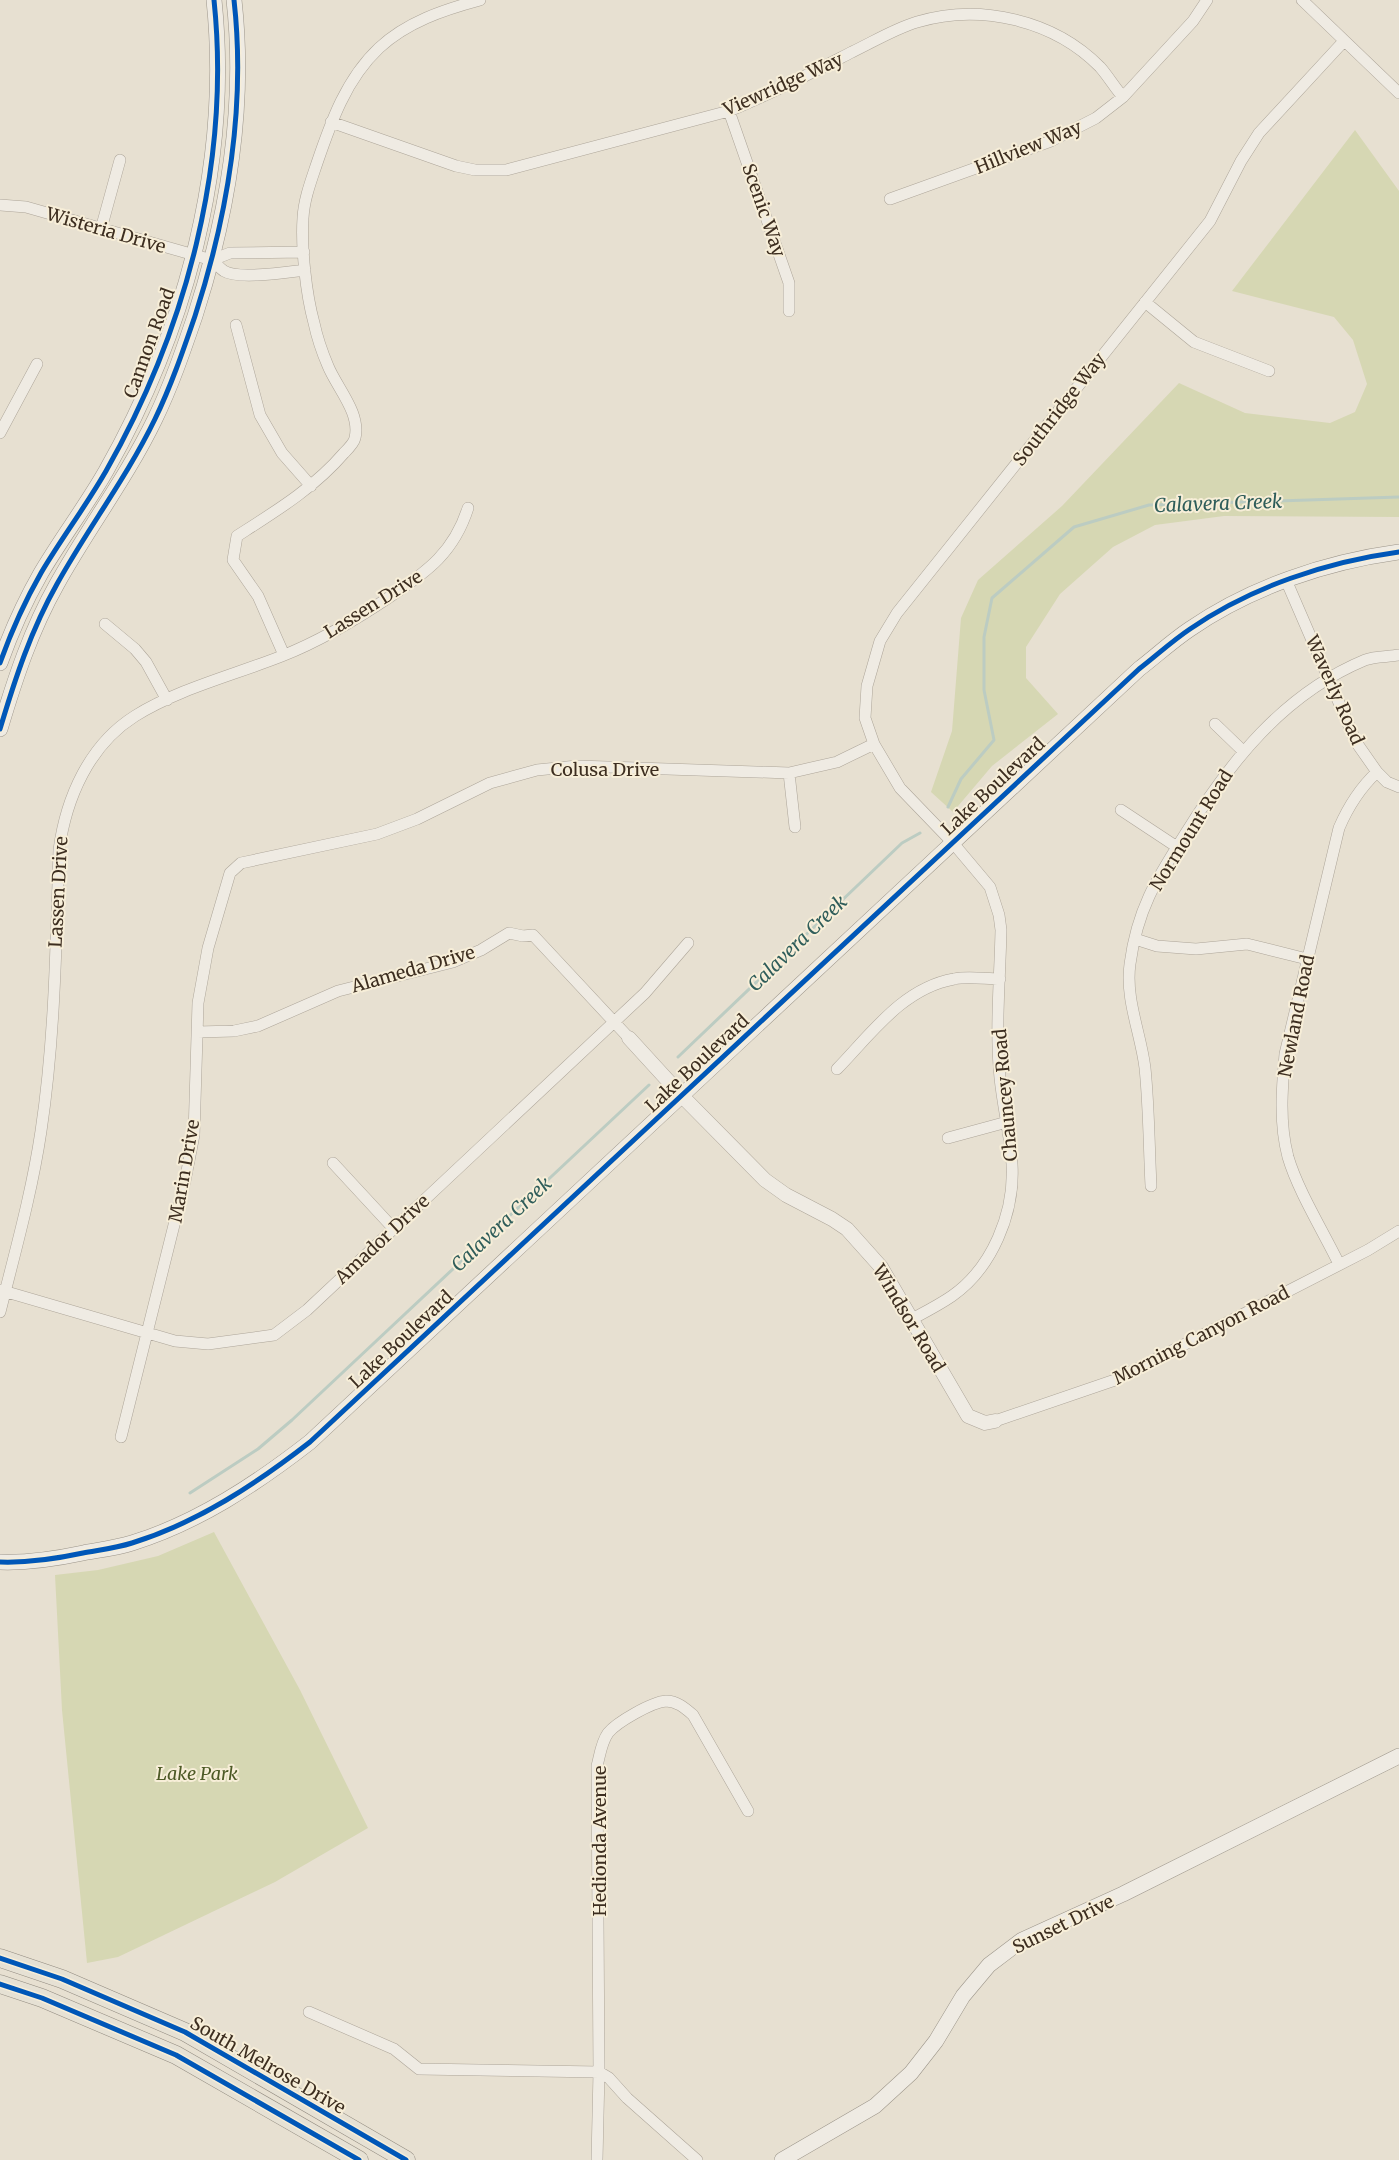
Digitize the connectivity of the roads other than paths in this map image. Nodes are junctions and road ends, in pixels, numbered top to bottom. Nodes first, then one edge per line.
1 (214, 0) edge
2 (234, 0) edge
3 (480, 0) edge
4 (1207, 0) edge
5 (1302, 0) edge
6 (1344, 41) junction
7 (1399, 93) edge
8 (1123, 97) junction
9 (729, 111) junction
10 (331, 122) junction
11 (120, 160) dead end
12 (890, 199) dead end
13 (0, 205) edge
14 (101, 229) junction
15 (304, 252) junction
16 (194, 256) junction
17 (212, 260) junction
18 (306, 270) junction
19 (1144, 302) junction
20 (789, 311) dead end
21 (236, 325) dead end
22 (37, 364) dead end
23 (1269, 371) dead end
24 (0, 432) edge
25 (311, 486) junction
26 (468, 508) dead end
27 (1399, 552) edge
28 (1286, 580) junction
29 (105, 624) dead end
30 (284, 655) junction
31 (1399, 655) edge
32 (0, 662) edge
33 (1329, 678) junction
34 (167, 700) junction
35 (1215, 724) dead end
36 (0, 730) edge
37 (874, 744) junction
38 (1243, 751) junction
39 (1377, 772) junction
40 (789, 773) junction
41 (1399, 786) edge
42 (912, 800) joint
43 (1121, 810) dead end
44 (795, 827) dead end
45 (952, 843) junction
46 (1177, 846) junction
47 (230, 873) joint
48 (1135, 939) junction
49 (688, 943) dead end
50 (1307, 959) junction
51 (1000, 979) junction
52 (615, 1022) junction
53 (198, 1032) junction
54 (629, 1038) joint
55 (837, 1069) dead end
56 (682, 1096) junction
57 (1007, 1122) junction
58 (948, 1138) dead end
59 (333, 1163) dead end
60 (1150, 1186) dead end
61 (394, 1229) junction
62 (1399, 1231) edge
63 (1339, 1264) junction
64 (2, 1290) edge
65 (0, 1312) edge
66 (912, 1319) junction
67 (147, 1332) junction
68 (995, 1422) joint
69 (121, 1437) dead end
70 (0, 1562) edge
71 (1399, 1756) edge
72 (748, 1811) dead end
73 (0, 1958) edge
74 (0, 1984) edge
75 (309, 2012) dead end
76 (599, 2072) junction
77 (346, 2126) junction
78 (335, 2146) junction
79 (359, 2160) edge
80 (406, 2160) edge
81 (597, 2160) edge
82 (697, 2160) edge
83 (782, 2160) edge

1 - 16 main road, Cannon Road
2 - 17 main road, Cannon Road
3 - 10 street
4 - 8 street, Hillview Way
5 - 6 street
6 - 7 street
6 - 19 street, Southridge Way
8 - 9 street, Viewridge Way
8 - 12 street, Hillview Way
9 - 10 street, Viewridge Way
9 - 20 street, Scenic Way
10 - 15 street
11 - 14 street
13 - 14 street, Wisteria Drive
14 - 16 street, Wisteria Drive
15 - 17 street
15 - 18 street
16 - 17 street, Wisteria Drive
16 - 32 main road, Cannon Road
17 - 18 street
17 - 36 main road, Cannon Road
18 - 25 street
19 - 23 street
19 - 37 street, Southridge Way
21 - 25 street
22 - 24 street
25 - 30 street
26 - 30 street, Lassen Drive
27 - 28 main road, Lake Boulevard
28 - 33 street, Waverly Road
28 - 45 main road, Lake Boulevard
29 - 34 street
30 - 34 street, Lassen Drive
31 - 33 street, Normount Road
33 - 38 street, Normount Road
33 - 39 street, Waverly Road
34 - 64 street, Lassen Drive
35 - 38 street
37 - 40 street, Colusa Drive
37 - 42 street, Southridge Way
38 - 46 street, Normount Road
39 - 41 street, Waverly Road
39 - 50 street, Newland Road
40 - 44 street
40 - 47 street, Colusa Drive
42 - 45 street, Chauncey Road
43 - 46 street
45 - 51 street, Chauncey Road
45 - 56 main road, Lake Boulevard
46 - 48 street, Normount Road
47 - 53 street, Marin Drive
48 - 50 street
48 - 60 street, Normount Road
49 - 52 street, Amador Drive
50 - 63 street, Newland Road
51 - 55 street
51 - 57 street, Chauncey Road
52 - 53 street, Alameda Drive
52 - 54 street, Alameda Drive
52 - 61 street, Amador Drive
53 - 67 street, Marin Drive
54 - 56 street, Alameda Drive
56 - 66 street, Windsor Road
56 - 70 main road, Lake Boulevard
57 - 58 street
57 - 66 street, Chauncey Road
59 - 61 street
61 - 67 street, Amador Drive
62 - 63 street, Morning Canyon Road
63 - 68 street, Morning Canyon Road
64 - 65 street, Lassen Drive
64 - 67 street, Amador Drive
66 - 68 street, Windsor Road
67 - 69 street, Marin Drive
71 - 83 main road, Sunset Drive
72 - 76 street, Hedionda Avenue
73 - 77 main road, South Melrose Drive
74 - 78 main road, South Melrose Drive
75 - 76 street
76 - 81 street, Hedionda Avenue
76 - 82 street
77 - 78 main road
77 - 80 main road, South Melrose Drive
78 - 79 main road, South Melrose Drive

